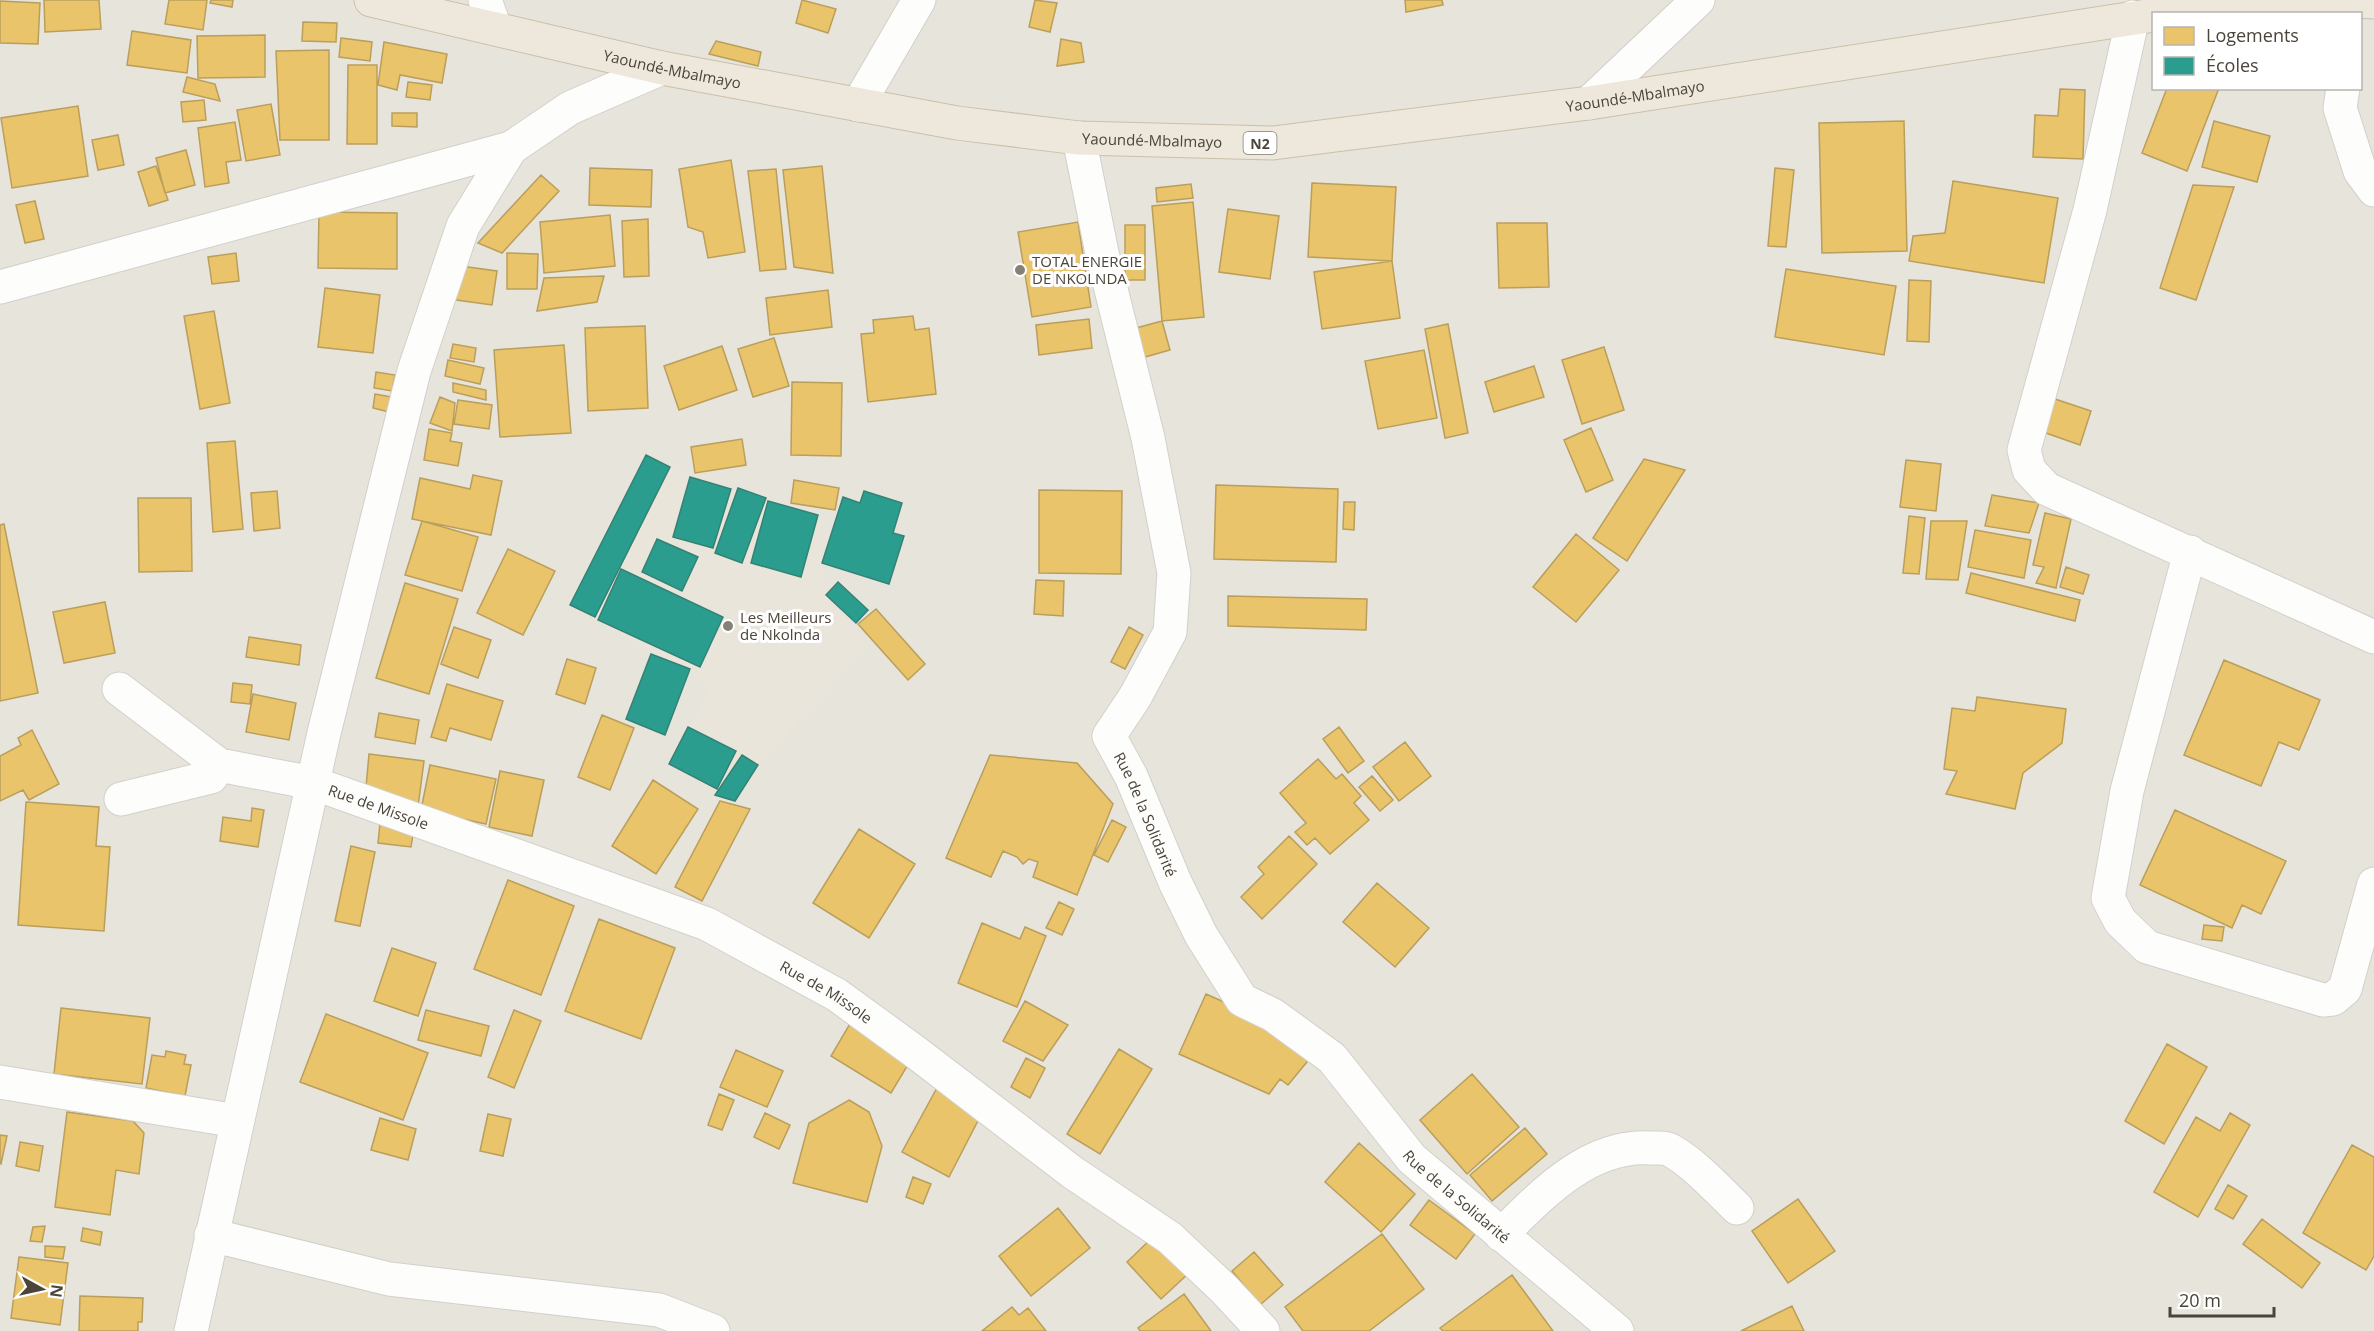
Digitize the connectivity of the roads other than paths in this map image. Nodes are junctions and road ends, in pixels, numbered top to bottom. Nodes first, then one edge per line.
1 (371, 0) edge
2 (919, 0) edge
3 (1698, 0) edge
4 (2322, 0) edge
5 (2193, 12) edge
6 (490, 14) edge
7 (2144, 16) edge
8 (662, 68) junction
9 (2343, 90) edge
10 (1589, 103) junction
11 (858, 105) junction
12 (1079, 138) junction
13 (511, 148) junction
14 (2374, 190) edge
15 (0, 287) edge
16 (2190, 552) junction
17 (2374, 637) edge
18 (119, 689) dead end
19 (219, 765) junction
20 (313, 783) junction
21 (121, 799) dead end
22 (2374, 884) edge
23 (0, 1082) edge
24 (237, 1121) junction
25 (1737, 1208) dead end
26 (211, 1234) junction
27 (1501, 1235) junction
28 (190, 1331) edge
29 (712, 1331) edge
30 (1263, 1331) edge
31 (1617, 1331) edge

1 - 6 highway, Yaoundé-Mbalmayo / N2
2 - 11 street
3 - 10 street
4 - 5 highway
6 - 8 highway, Yaoundé-Mbalmayo / N2
7 - 10 highway, Yaoundé-Mbalmayo / N2
7 - 16 street
8 - 11 highway, Yaoundé-Mbalmayo / N2
8 - 13 street
9 - 14 street
10 - 12 highway, Yaoundé-Mbalmayo / N2
11 - 12 highway, Yaoundé-Mbalmayo / N2
12 - 27 street, Rue de la Solidarité
13 - 15 street
13 - 20 street
16 - 17 street
16 - 22 street
18 - 19 street
19 - 20 street, Rue de Missole
19 - 21 street
20 - 24 street
20 - 30 street, Rue de Missole
23 - 24 street
24 - 26 street
25 - 27 street
26 - 28 street
26 - 29 street
27 - 31 street, Rue de la Solidarité

